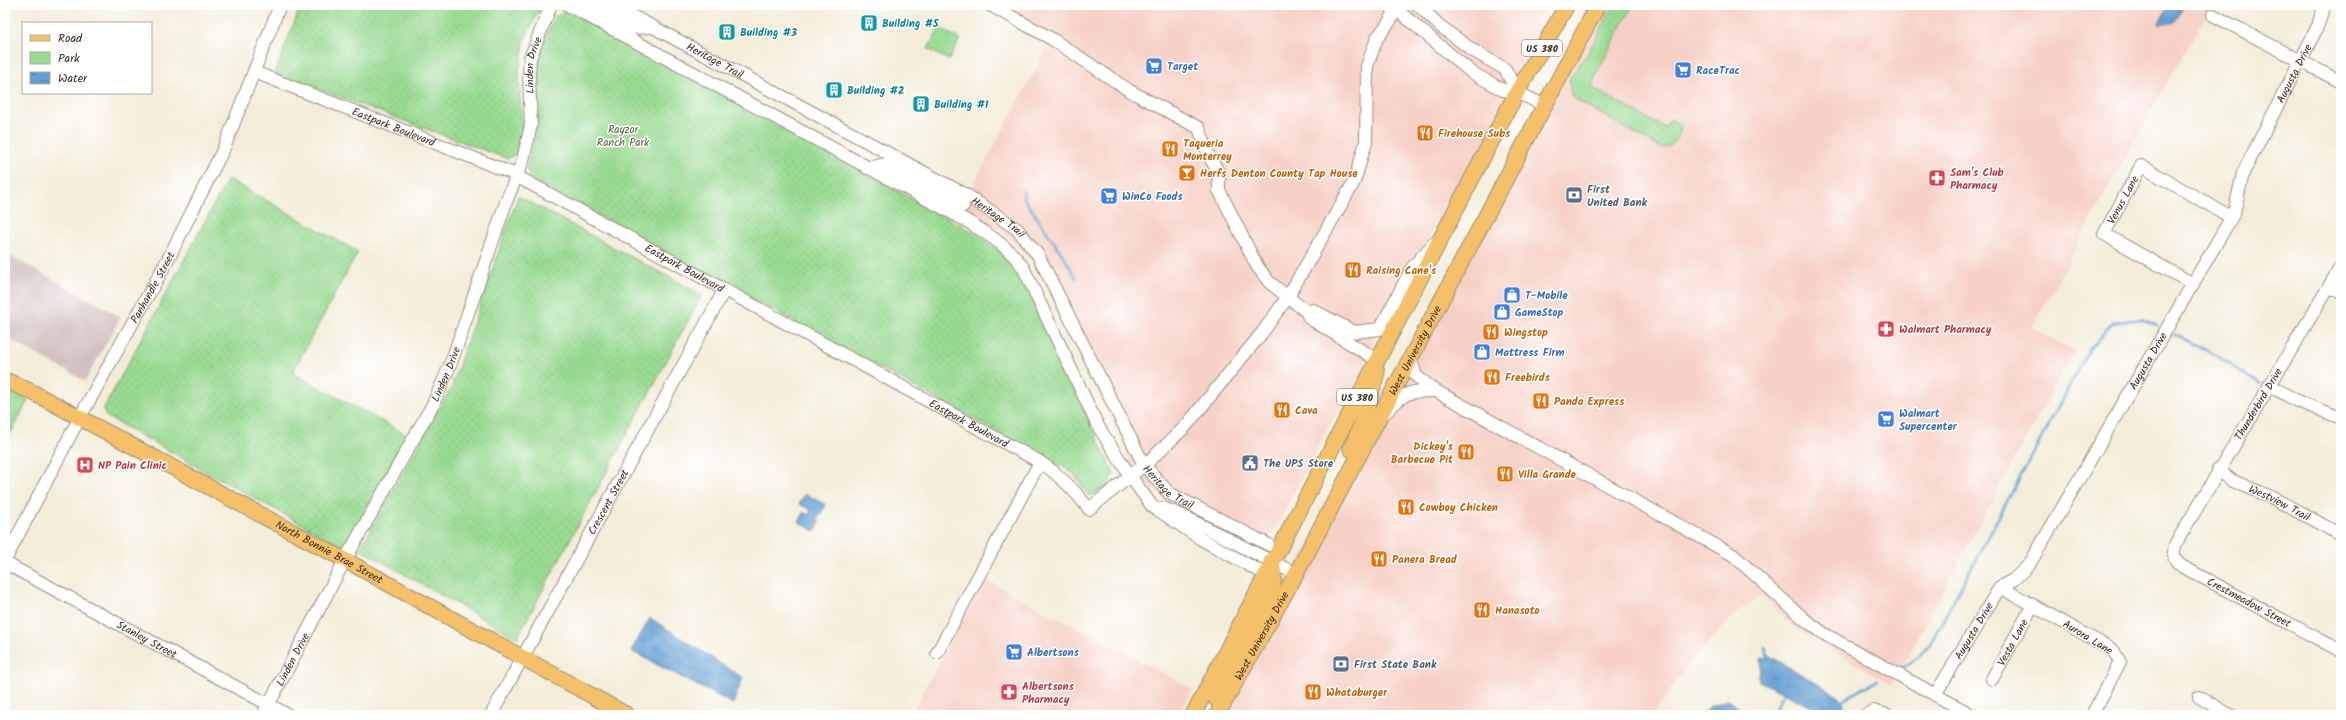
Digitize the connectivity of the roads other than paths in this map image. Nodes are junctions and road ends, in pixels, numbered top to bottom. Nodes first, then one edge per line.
1 (280, 5) edge
2 (551, 5) edge
3 (568, 5) edge
4 (591, 5) edge
5 (612, 5) edge
6 (990, 5) edge
7 (1418, 5) edge
8 (1567, 5) edge
9 (1598, 5) edge
10 (2325, 5) edge
11 (1396, 7) edge
12 (2213, 15) dead end
13 (652, 27) junction
14 (2300, 61) junction
15 (254, 72) junction
16 (2341, 82) edge
17 (761, 86) junction
18 (1517, 92) junction
19 (751, 105) junction
20 (1543, 105) junction
21 (867, 168) junction
22 (517, 176) junction
23 (963, 206) dead end
24 (2231, 217) junction
25 (1443, 233) junction
26 (2341, 266) edge
27 (2193, 284) junction
28 (2329, 286) junction
29 (725, 289) junction
30 (2341, 293) edge
31 (1288, 298) junction
32 (1307, 312) junction
33 (1386, 342) junction
34 (1410, 358) junction
35 (1377, 360) junction
36 (5, 370) edge
37 (5, 380) edge
38 (2269, 385) junction
39 (30, 391) junction
40 (1436, 391) junction
41 (80, 417) junction
42 (2341, 418) edge
43 (1345, 420) junction
44 (1376, 421) junction
45 (1040, 462) junction
46 (1144, 465) junction
47 (2218, 470) junction
48 (1130, 476) junction
49 (2341, 535) edge
50 (2176, 543) joint
51 (1269, 545) junction
52 (5, 560) edge
53 (345, 560) junction
54 (5, 564) edge
55 (1268, 568) junction
56 (1296, 574) junction
57 (2000, 587) junction
58 (2033, 605) junction
59 (2341, 651) edge
60 (937, 653) dead end
61 (522, 657) junction
62 (1992, 679) dead end
63 (1935, 695) junction
64 (2199, 697) dead end
65 (266, 710) edge
66 (1883, 713) edge
67 (288, 715) edge
68 (491, 715) edge
69 (627, 715) edge
70 (1193, 715) edge
71 (1209, 715) edge
72 (1217, 715) edge
73 (1866, 715) edge
74 (1972, 715) edge
75 (2092, 715) edge
76 (2230, 715) edge

1 - 15 street, Panhandle Street
2 - 22 street, Linden Drive
3 - 19 street, Heritage Trail
4 - 13 street
5 - 13 street, Heritage Trail
6 - 31 street
7 - 18 street
8 - 18 main road, West University Drive / US 380
9 - 20 main road, West University Drive / US 380
10 - 14 street, Augusta Drive
11 - 18 street
11 - 31 street
12 - 14 street
13 - 17 street, Heritage Trail
14 - 16 street
14 - 24 street, Augusta Drive
15 - 22 street, Eastpark Boulevard
15 - 41 street, Panhandle Street
17 - 19 street
17 - 46 street, Heritage Trail
18 - 20 street
18 - 25 main road, West University Drive / US 380
19 - 21 street, Heritage Trail
20 - 34 main road, West University Drive / US 380
21 - 23 street
21 - 48 street, Heritage Trail
22 - 29 street, Eastpark Boulevard
22 - 53 street, Linden Drive
24 - 27 street, Augusta Drive
24 - 27 street, Venus Lane
25 - 32 street
25 - 33 main road, West University Drive / US 380
26 - 28 street, Thunderbird Drive
27 - 57 street, Augusta Drive
28 - 30 street
28 - 38 street, Thunderbird Drive
29 - 45 street, Eastpark Boulevard
29 - 61 street, Crescent Street
31 - 32 street
31 - 46 street
32 - 35 street
33 - 35 main road, West University Drive / US 380
33 - 56 main road
34 - 40 street
34 - 44 main road, West University Drive / US 380
35 - 43 main road, West University Drive / US 380
36 - 39 main road, North Bonnie Brae Street
37 - 39 main road, North Bonnie Brae Street
38 - 42 street
38 - 47 street, Thunderbird Drive
39 - 41 main road, North Bonnie Brae Street
40 - 44 street
40 - 63 street
41 - 52 street, Panhandle Street
41 - 53 main road, North Bonnie Brae Street
43 - 51 main road
43 - 55 main road, West University Drive / US 380
44 - 56 main road, West University Drive / US 380
45 - 48 street, Eastpark Boulevard
45 - 60 street
46 - 48 street
46 - 51 street, Heritage Trail
47 - 49 street, Westview Trail
47 - 50 street, Thunderbird Drive
48 - 55 street, Heritage Trail
50 - 59 street, Crestmeadow Street
51 - 55 main road
53 - 61 main road, North Bonnie Brae Street
53 - 65 street, Linden Drive
54 - 65 street, Stanley Street
55 - 56 street, Heritage Trail
55 - 70 main road, West University Drive / US 380
55 - 71 main road
56 - 72 main road, West University Drive / US 380
57 - 58 street, Aurora Lane
57 - 63 street, Augusta Drive
58 - 62 street, Vesta Lane
58 - 75 street, Aurora Lane
61 - 68 street, Crescent Street
61 - 69 main road, North Bonnie Brae Street
63 - 74 street
64 - 76 street
65 - 67 street, Stanley Street
66 - 73 street

